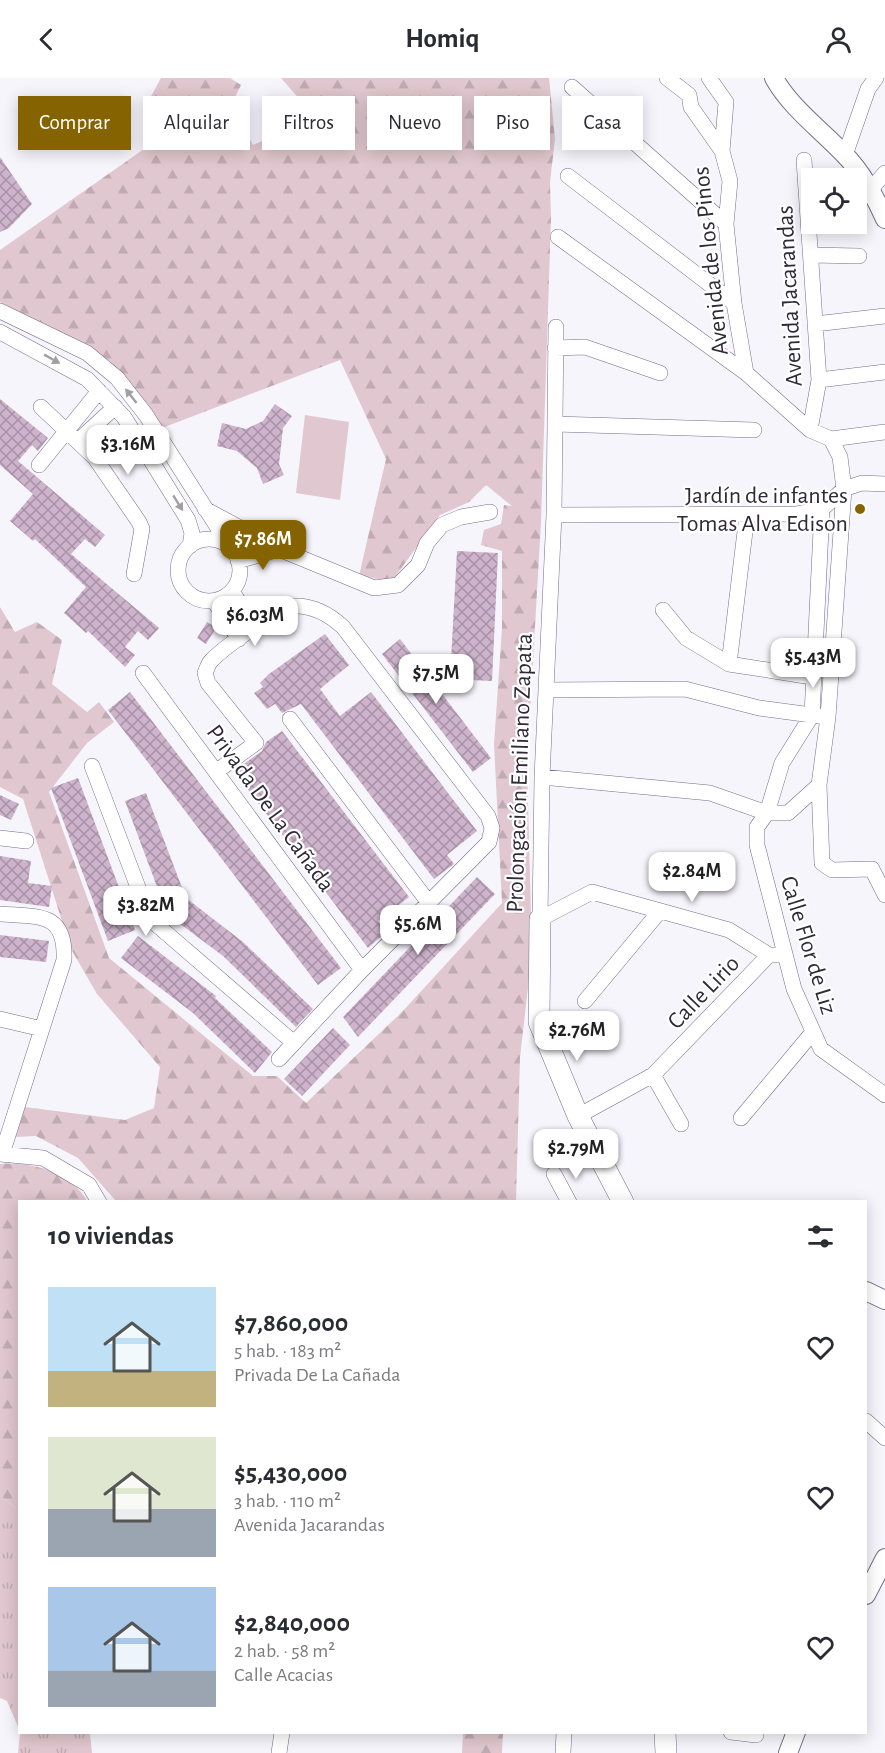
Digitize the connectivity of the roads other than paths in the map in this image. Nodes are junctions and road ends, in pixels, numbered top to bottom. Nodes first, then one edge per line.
1 (667, 78) edge
2 (709, 78) edge
3 (774, 78) edge
4 (876, 78) edge
5 (572, 87) dead end
6 (722, 151) junction
7 (845, 155) junction
8 (804, 160) dead end
9 (805, 168) edge
10 (885, 173) edge
11 (568, 176) dead end
12 (871, 189) junction
13 (885, 219) edge
14 (726, 224) junction
15 (810, 234) edge
16 (558, 237) dead end
17 (811, 255) junction
18 (859, 256) dead end
19 (735, 303) junction
20 (0, 310) edge
21 (885, 316) edge
22 (815, 324) junction
23 (556, 327) dead end
24 (0, 332) edge
25 (555, 348) junction
26 (885, 372) edge
27 (660, 373) dead end
28 (746, 373) junction
29 (819, 380) junction
30 (99, 391) junction
31 (40, 407) dead end
32 (115, 407) junction
33 (555, 424) junction
34 (66, 430) junction
35 (754, 430) dead end
36 (810, 430) junction
37 (885, 432) edge
38 (831, 439) junction
39 (78, 441) junction
40 (39, 465) dead end
41 (885, 484) edge
42 (844, 489) junction
43 (203, 508) junction
44 (822, 509) junction
45 (490, 512) dead end
46 (554, 515) junction
47 (747, 515) junction
48 (190, 546) junction
49 (279, 549) junction
50 (235, 555) junction
51 (134, 574) dead end
52 (232, 591) junction
53 (214, 601) junction
54 (663, 610) dead end
55 (255, 627) junction
56 (239, 639) junction
57 (729, 664) junction
58 (143, 673) dead end
59 (813, 677) junction
60 (546, 690) junction
61 (812, 715) junction
62 (828, 717) junction
63 (290, 719) dead end
64 (92, 766) dead end
65 (217, 771) junction
66 (542, 777) junction
67 (819, 785) junction
68 (767, 813) junction
69 (0, 838) edge
70 (26, 841) dead end
71 (885, 896) edge
72 (429, 903) junction
73 (660, 911) junction
74 (0, 914) edge
75 (540, 919) junction
76 (777, 955) junction
77 (362, 969) junction
78 (585, 1001) dead end
79 (0, 1019) edge
80 (42, 1029) junction
81 (813, 1032) junction
82 (294, 1043) junction
83 (279, 1059) dead end
84 (653, 1075) junction
85 (885, 1095) edge
86 (578, 1116) junction
87 (741, 1118) dead end
88 (681, 1124) dead end
89 (1, 1154) edge
90 (554, 1174) dead end
91 (98, 1200) edge
92 (568, 1200) edge
93 (618, 1200) edge
94 (867, 1291) edge
95 (885, 1300) edge
96 (867, 1422) edge
97 (885, 1438) edge
98 (885, 1558) edge
99 (867, 1593) edge
100 (282, 1734) edge
101 (564, 1734) edge
102 (665, 1734) edge
103 (795, 1734) edge
104 (279, 1753) edge
105 (563, 1753) edge
106 (666, 1753) edge
107 (788, 1753) edge

1 - 6 street
2 - 6 street, Avenida de los Pinos
3 - 7 street
4 - 7 street
5 - 14 street
6 - 14 street, Avenida de los Pinos
7 - 12 street
8 - 9 street, Avenida Jacarandas
10 - 12 street
11 - 19 street
12 - 13 street
14 - 19 street, Avenida de los Pinos
15 - 17 street, Avenida Jacarandas
16 - 28 street
17 - 18 street
17 - 22 street, Avenida Jacarandas
19 - 28 street, Avenida de los Pinos
43 -> 20 street
21 - 22 street
22 - 29 street, Avenida Jacarandas
23 - 25 street, Prolongación Emiliano Zapata
24 -> 30 street
25 - 27 street
25 - 33 street, Prolongación Emiliano Zapata
26 - 29 street
28 - 36 street
29 - 36 street, Avenida Jacarandas
30 - 32 street
30 - 34 street
31 - 34 street
32 - 39 street
32 -> 48 street
33 - 35 street
33 - 46 street, Prolongación Emiliano Zapata
34 - 39 street
34 - 40 street
36 - 38 street
37 - 38 street
38 - 42 street
39 - 51 street
41 - 42 street
42 - 44 street
42 - 62 street
43 - 49 street
43 - 50 street
44 - 47 street
44 - 59 street
45 - 49 street
46 - 47 street
46 - 60 street, Prolongación Emiliano Zapata
47 - 57 street
48 - 50 street
48 - 53 street
49 - 50 street
50 - 52 street
52 - 53 street
52 - 55 street
53 - 56 street
54 - 57 street
55 - 56 street, Privada De La Cañada
55 - 72 street, Privada De La Cañada
56 - 65 street, Privada De La Cañada
57 - 59 street
58 - 65 street, Privada De La Cañada
59 - 61 street
60 - 61 street
60 - 66 street, Prolongación Emiliano Zapata
61 - 62 street
61 - 68 street
62 - 67 street
63 - 72 street
64 - 82 street
65 - 77 street, Privada De La Cañada
66 - 68 street
66 - 75 street, Prolongación Emiliano Zapata
67 - 68 street
67 - 71 street
68 - 76 street, Calle Flor de Liz
69 - 70 street
72 - 77 street, Privada De La Cañada
73 - 75 street
73 - 76 street
73 - 78 street
74 - 80 street
75 - 86 main road, Prolongación Emiliano Zapata
76 - 81 street, Calle Flor de Liz
76 - 84 street, Calle Lirio
77 - 82 street, Privada De La Cañada
79 - 80 street
80 - 89 street
81 - 85 street, Calle Flor de Liz
81 - 87 street
82 - 83 street, Privada De La Cañada
84 - 86 street, Calle Lirio
84 - 88 street
86 - 93 main road, Prolongación Emiliano Zapata
89 - 91 street
90 - 92 street
94 - 95 street
96 - 97 street
98 - 99 street
100 - 104 street
101 - 105 street
102 - 106 main road
103 - 107 street

